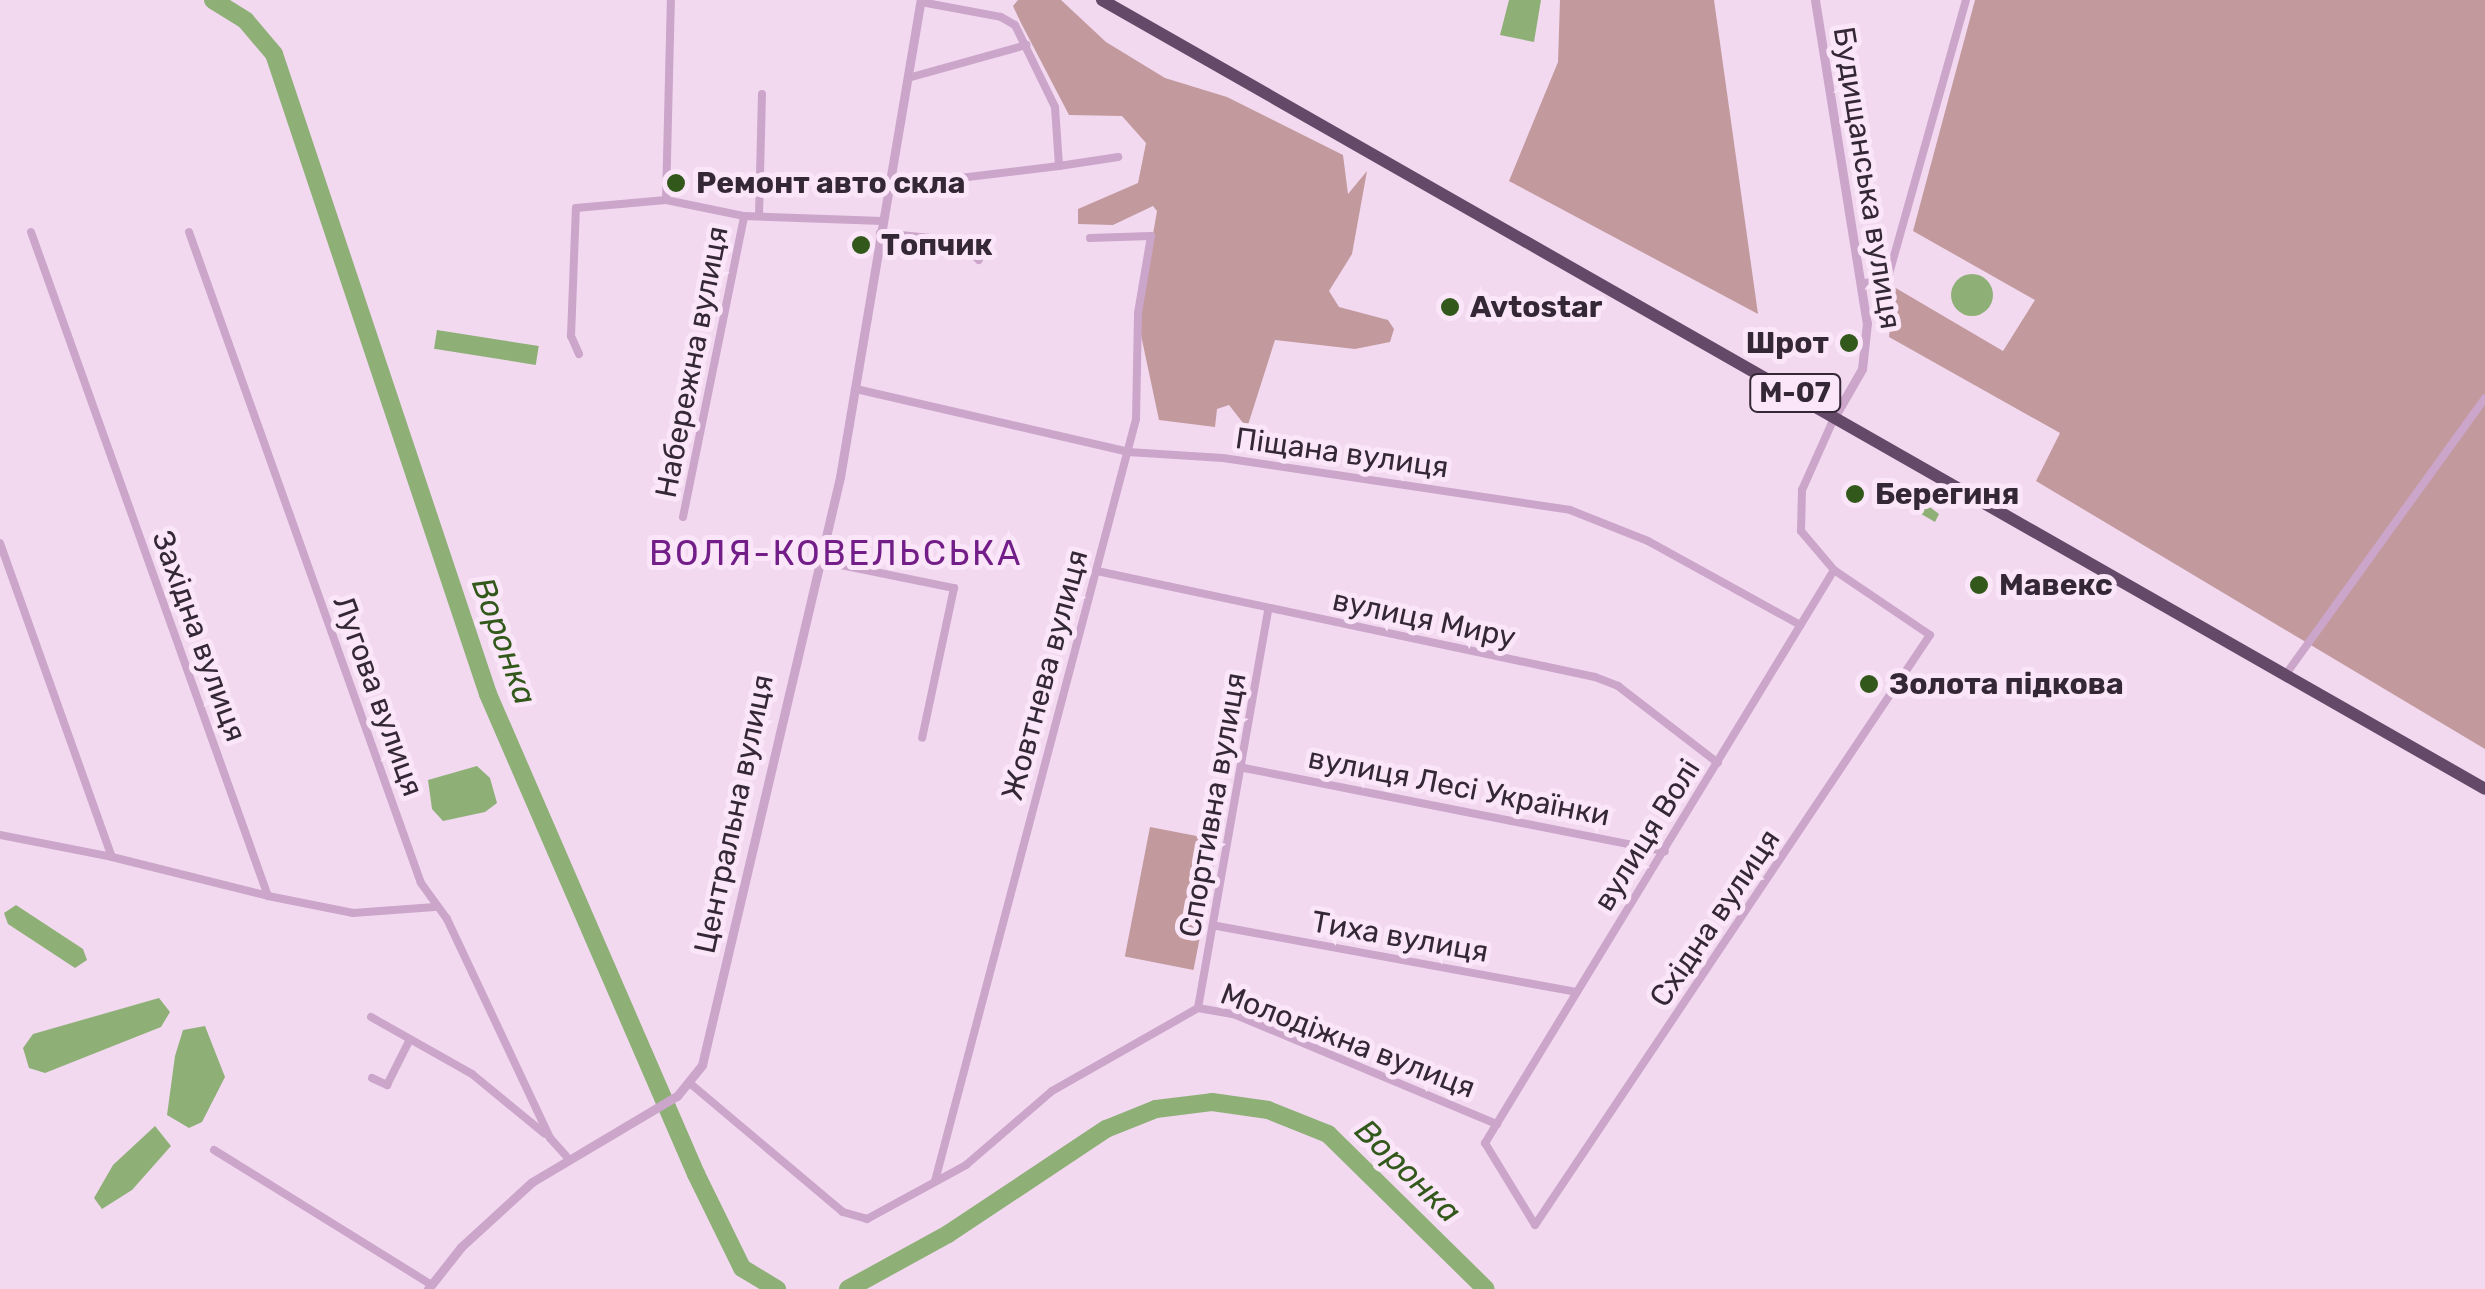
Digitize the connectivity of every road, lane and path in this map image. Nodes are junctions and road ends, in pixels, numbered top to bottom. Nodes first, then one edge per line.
1 (672, 0) edge
2 (1102, 0) edge
3 (1815, 0) edge
4 (1966, 0) edge
5 (921, 1) edge
6 (1026, 45) junction
7 (908, 78) junction
8 (762, 94) dead end
9 (1118, 157) dead end
10 (1059, 166) junction
11 (960, 178) dead end
12 (666, 200) junction
13 (744, 216) junction
14 (759, 216) junction
15 (883, 221) junction
16 (31, 232) dead end
17 (189, 232) dead end
18 (880, 234) junction
19 (1090, 238) dead end
20 (979, 260) dead end
21 (1862, 284) junction
22 (578, 354) dead end
23 (856, 389) junction
24 (2485, 398) edge
25 (1834, 416) junction
26 (1128, 452) junction
27 (683, 516) dead end
28 (0, 543) edge
29 (822, 561) junction
30 (1834, 570) junction
31 (1097, 571) junction
32 (1268, 609) junction
33 (1800, 625) junction
34 (2286, 674) junction
35 (922, 738) dead end
36 (1718, 763) junction
37 (1244, 768) junction
38 (2485, 790) edge
39 (0, 835) edge
40 (1665, 851) junction
41 (112, 857) junction
42 (268, 896) junction
43 (435, 907) junction
44 (1217, 926) junction
45 (1576, 992) junction
46 (1198, 1008) junction
47 (371, 1018) dead end
48 (410, 1041) junction
49 (372, 1078) dead end
50 (692, 1085) junction
51 (1498, 1124) junction
52 (550, 1138) junction
53 (214, 1150) dead end
54 (566, 1156) junction
55 (934, 1181) junction
56 (429, 1286) edge

1 - 12 street
2 - 25 highway, М-07
3 - 21 street, Будищанська вулиця
4 - 21 street
5 - 6 street
5 - 7 street, Центральна вулиця
6 - 7 street
6 - 10 street
7 - 15 street, Центральна вулиця
8 - 14 street
9 - 10 street
10 - 11 street
12 - 13 street
12 - 22 street
13 - 14 street
13 - 27 street, Набережна вулиця
14 - 15 street
15 - 18 street, Центральна вулиця
16 - 42 street, Західна вулиця
17 - 43 street, Лугова вулиця
18 - 20 street
18 - 23 street, Центральна вулиця
19 - 26 street, Жовтнева вулиця
21 - 25 street, Будищанська вулиця
23 - 26 street, Піщана вулиця
23 - 29 street, Центральна вулиця
24 - 34 street
25 - 30 street
25 - 34 highway, М-07
26 - 31 street, Жовтнева вулиця
26 - 33 street, Піщана вулиця
28 - 41 street
29 - 35 street
29 - 50 street, Центральна вулиця
30 - 33 street, вулиця Волі
30 - 51 street, Східна вулиця
31 - 32 street, вулиця Миру
31 - 55 street, Жовтнева вулиця
32 - 36 street, вулиця Миру
32 - 37 street, Спортивна вулиця
33 - 36 street, вулиця Волі
34 - 38 highway, М-07
36 - 40 street, вулиця Волі
37 - 40 street, вулиця Лесі Українки
37 - 44 street, Спортивна вулиця
39 - 41 street
40 - 45 street, вулиця Волі
41 - 42 street
42 - 43 street
43 - 52 street, Лугова вулиця
44 - 45 street, Тиха вулиця
44 - 46 street, Спортивна вулиця
45 - 51 street, вулиця Волі
46 - 51 street, Молодіжна вулиця
46 - 55 street, Молодіжна вулиця
47 - 48 street
48 - 49 street
48 - 52 street
50 - 54 street
50 - 55 street, Молодіжна вулиця
52 - 54 street, Лугова вулиця
53 - 56 street
54 - 56 street

